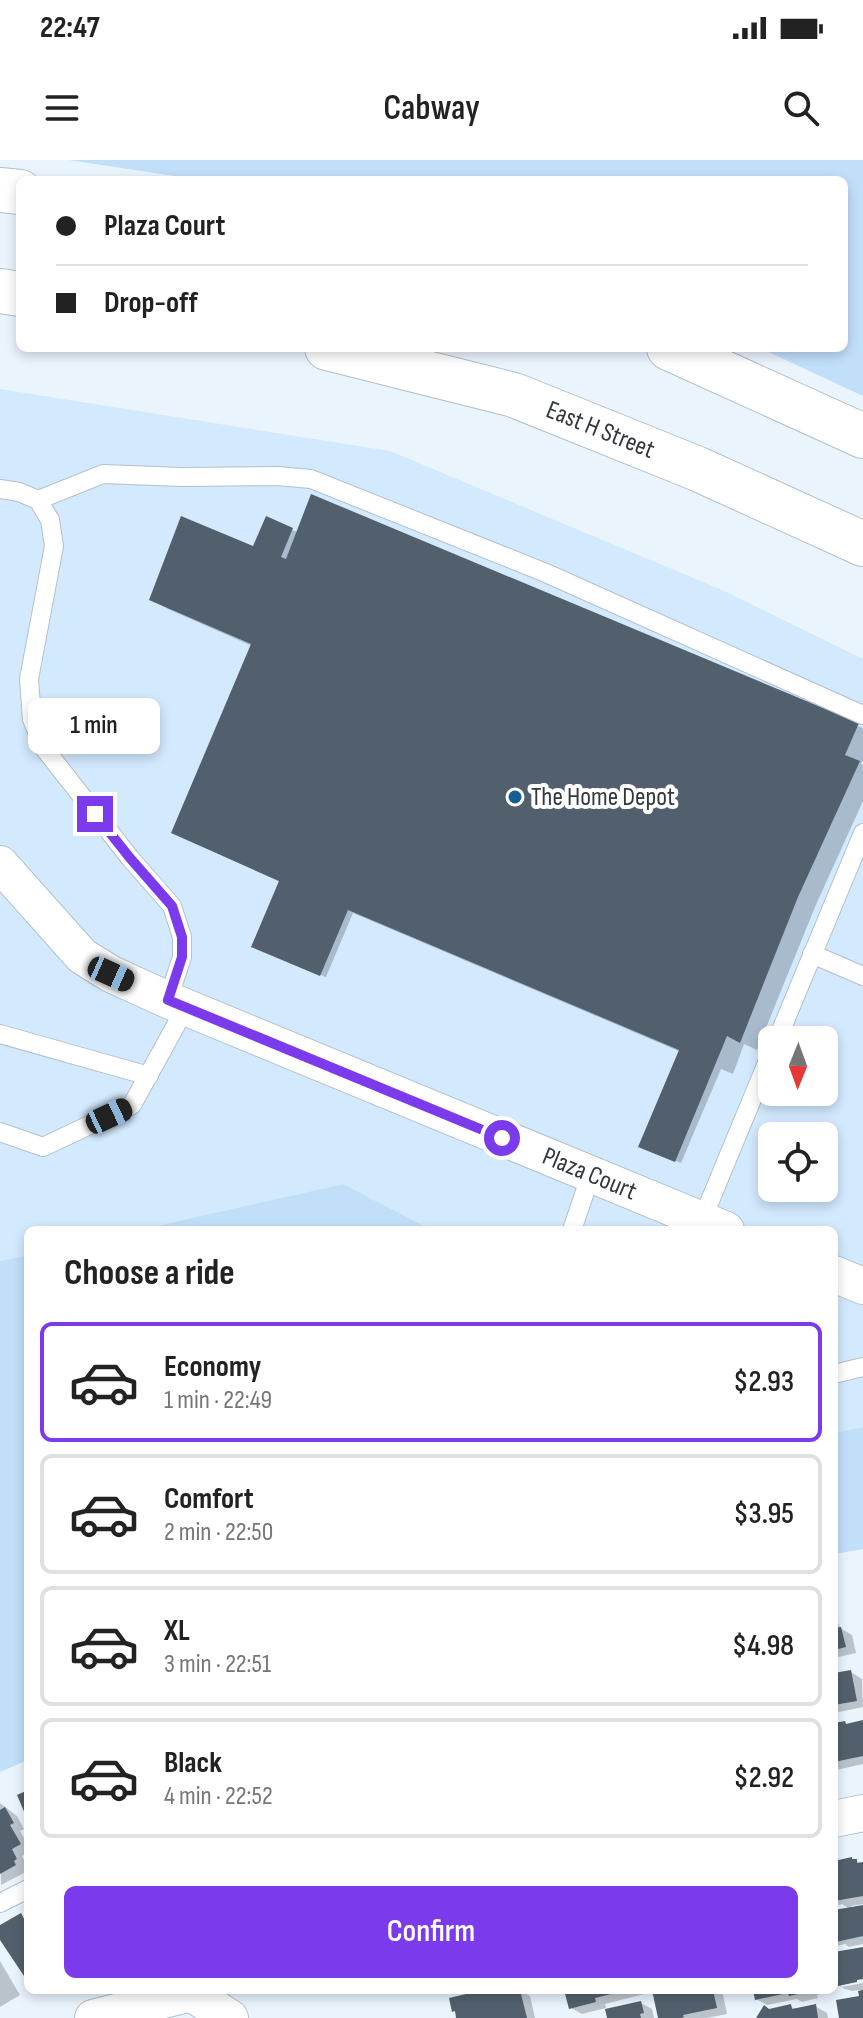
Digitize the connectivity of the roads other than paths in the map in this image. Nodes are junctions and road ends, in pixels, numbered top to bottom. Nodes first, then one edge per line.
1 (343, 352) edge
2 (678, 352) edge
3 (863, 436) edge
4 (0, 489) edge
5 (38, 500) junction
6 (863, 544) edge
7 (863, 715) edge
8 (863, 833) edge
9 (0, 864) edge
10 (812, 954) junction
11 (863, 976) edge
12 (177, 1004) junction
13 (783, 1026) edge
14 (0, 1034) edge
15 (149, 1076) junction
16 (758, 1093) edge
17 (0, 1132) edge
18 (591, 1174) junction
19 (714, 1225) edge
20 (573, 1226) edge
21 (838, 1276) edge
22 (863, 1286) edge
23 (863, 1367) edge
24 (838, 1373) edge
25 (863, 1813) edge
26 (838, 1818) edge
27 (24, 1891) edge
28 (0, 1903) edge
29 (182, 1994) edge
30 (197, 1994) edge
31 (93, 2018) edge
32 (230, 2018) edge

1 - 6 main road, East H Street
2 - 3 main road
4 - 5 lane
5 - 7 lane
5 - 12 lane
8 - 10 lane
9 - 12 street, Plaza Court
10 - 11 lane
10 - 13 lane
12 - 15 lane
12 - 18 street, Plaza Court
14 - 15 lane
15 - 17 lane
16 - 19 lane
18 - 19 street, Plaza Court
18 - 20 lane
21 - 22 street
23 - 24 lane
25 - 26 street
27 - 28 lane
29 - 31 street
30 - 32 street

